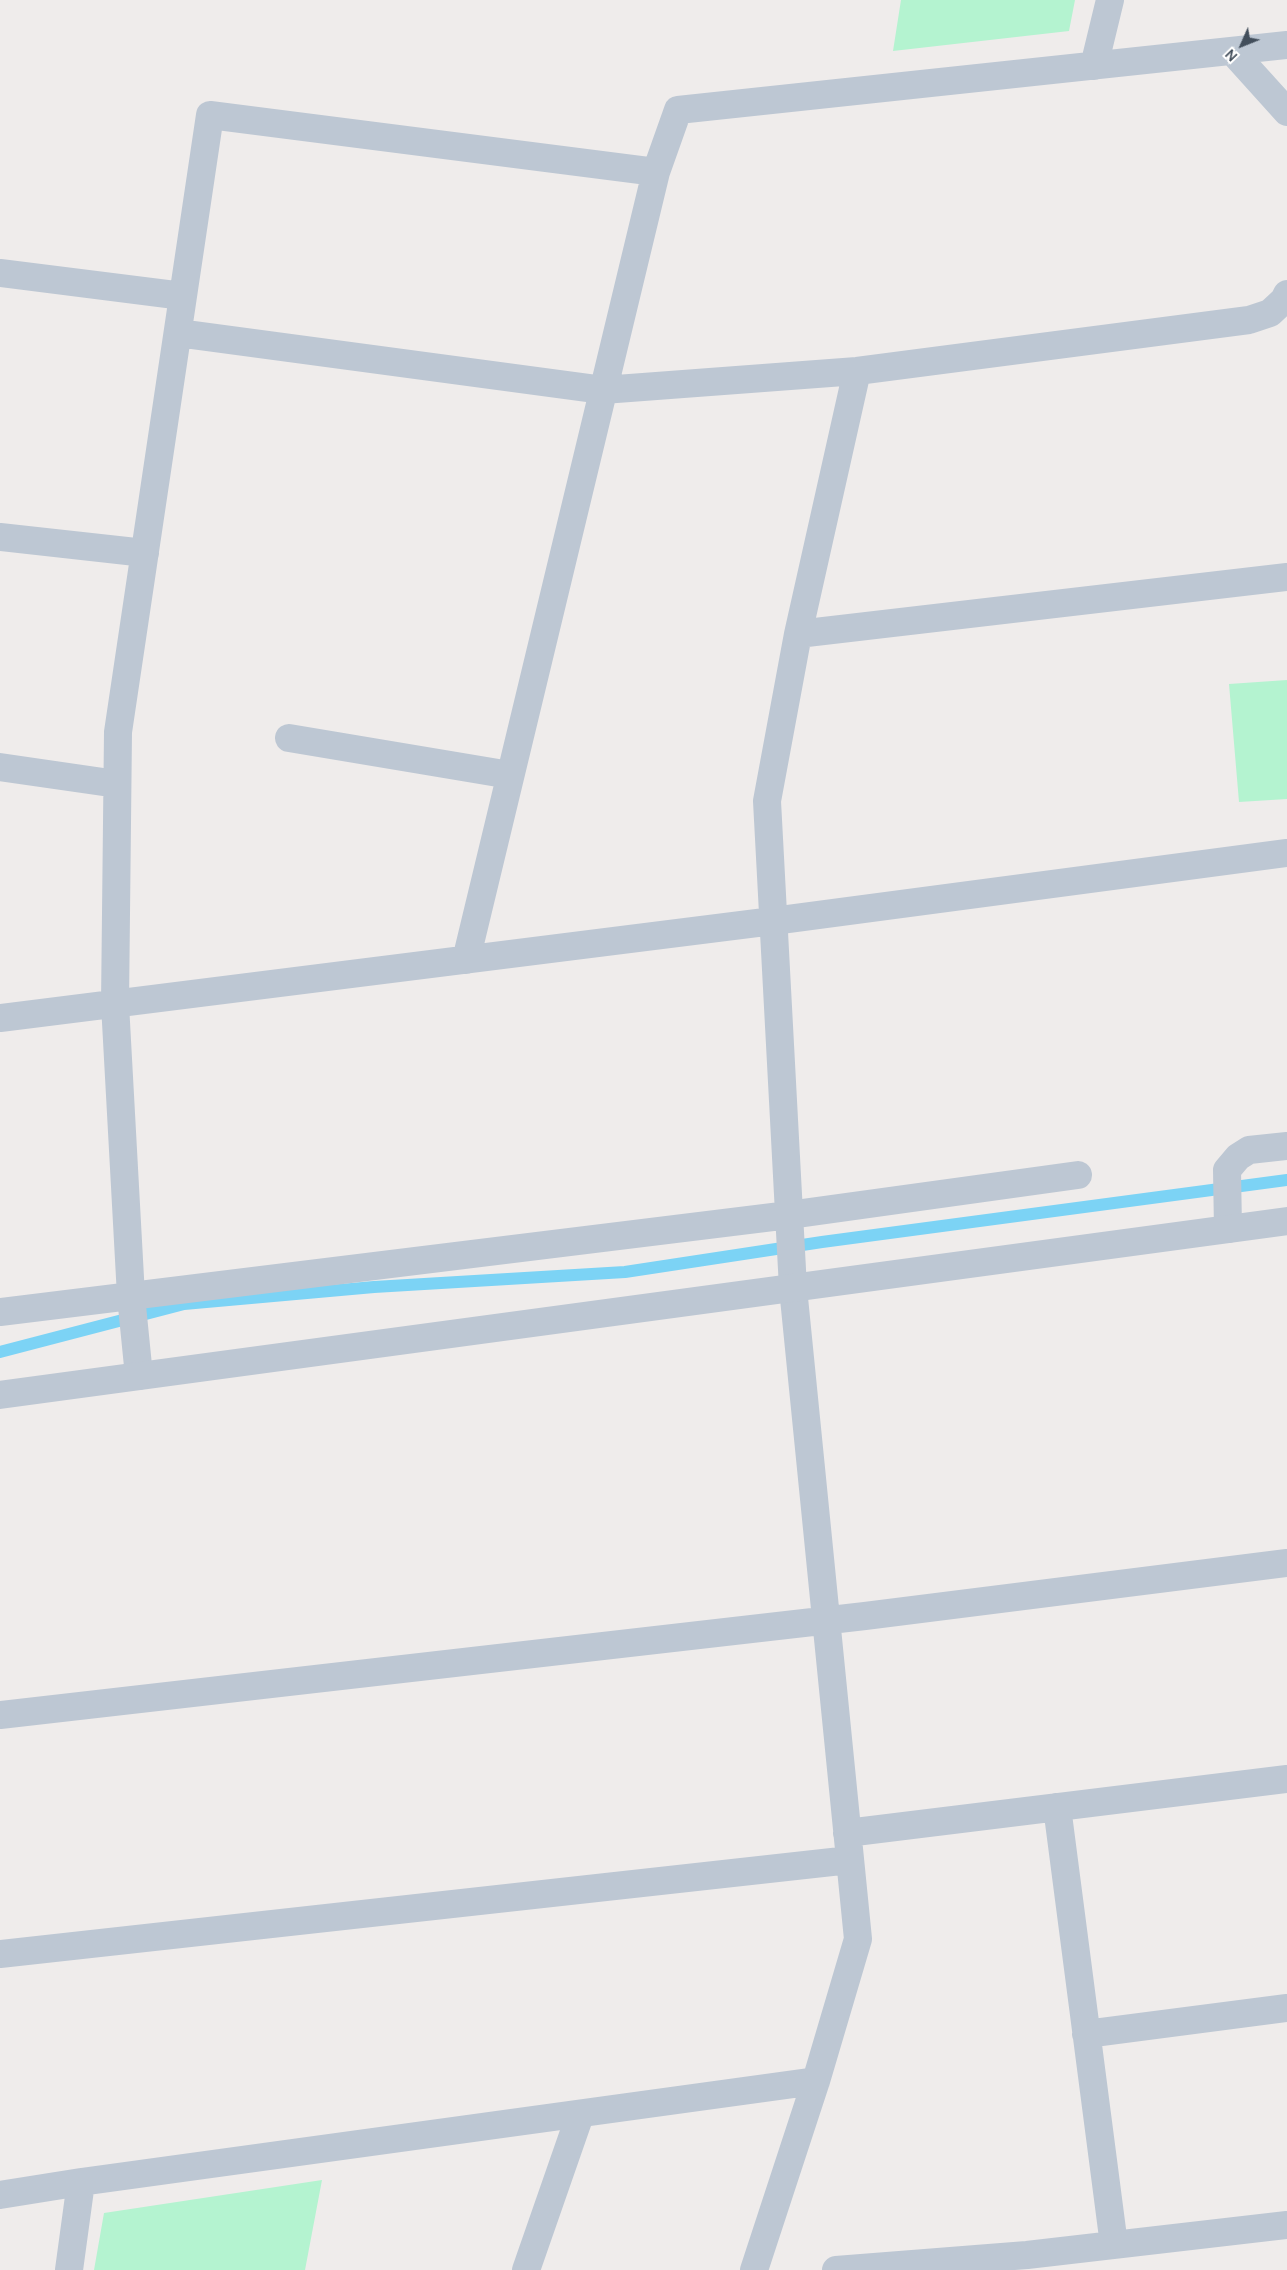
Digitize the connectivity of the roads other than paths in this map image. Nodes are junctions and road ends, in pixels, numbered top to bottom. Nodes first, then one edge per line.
1 (1110, 0) edge
2 (1287, 45) edge
3 (1232, 51) junction
4 (1094, 66) junction
5 (1287, 112) edge
6 (656, 172) junction
7 (0, 273) edge
8 (1287, 294) edge
9 (183, 296) junction
10 (178, 333) junction
11 (857, 371) junction
12 (603, 390) junction
13 (0, 537) edge
14 (145, 553) junction
15 (1287, 577) edge
16 (798, 634) junction
17 (289, 738) dead end
18 (0, 767) edge
19 (510, 775) junction
20 (118, 784) junction
21 (1287, 853) edge
22 (773, 921) junction
23 (466, 960) junction
24 (115, 1004) junction
25 (0, 1018) edge
26 (1287, 1146) edge
27 (1078, 1174) dead end
28 (789, 1215) junction
29 (1287, 1221) edge
30 (1228, 1229) junction
31 (793, 1288) junction
32 (132, 1296) junction
33 (0, 1312) edge
34 (139, 1376) junction
35 (0, 1395) edge
36 (1287, 1563) edge
37 (826, 1620) junction
38 (0, 1715) edge
39 (1287, 1778) edge
40 (1057, 1807) junction
41 (847, 1833) junction
42 (850, 1860) junction
43 (0, 1954) edge
44 (1287, 2008) edge
45 (1086, 2034) junction
46 (816, 2081) junction
47 (580, 2114) junction
48 (81, 2182) junction
49 (0, 2194) edge
50 (1287, 2225) edge
51 (1114, 2245) junction
52 (1025, 2263) edge
53 (69, 2270) edge
54 (526, 2270) edge
55 (754, 2270) edge
56 (836, 2270) edge

1 - 4 street
2 - 3 street
3 - 4 street
3 - 5 street
4 - 6 street
6 - 9 street
6 - 12 street
7 - 9 street
8 - 11 street
9 - 10 street
10 - 12 street
10 - 14 street
11 - 12 street
11 - 16 street
12 - 19 street
13 - 14 street
14 - 20 street
15 - 16 street
16 - 22 street
17 - 19 street
18 - 20 street
19 - 23 street
20 - 24 street
21 - 22 street
22 - 23 street
22 - 28 street
23 - 24 street
24 - 25 street
24 - 32 street
26 - 30 street
27 - 28 street
28 - 31 street
28 - 32 street
29 - 30 street
30 - 31 street
31 - 34 street
31 - 37 street
32 - 33 street
32 - 34 street
34 - 35 street
36 - 37 street
37 - 38 street
37 - 41 street
39 - 40 street
40 - 41 street
40 - 45 street
41 - 42 street
42 - 43 street
42 - 46 street
44 - 45 street
45 - 51 street
46 - 47 street
46 - 55 street
47 - 48 street
47 - 54 street
48 - 49 street
48 - 53 street
50 - 51 street
51 - 52 street
52 - 56 street

